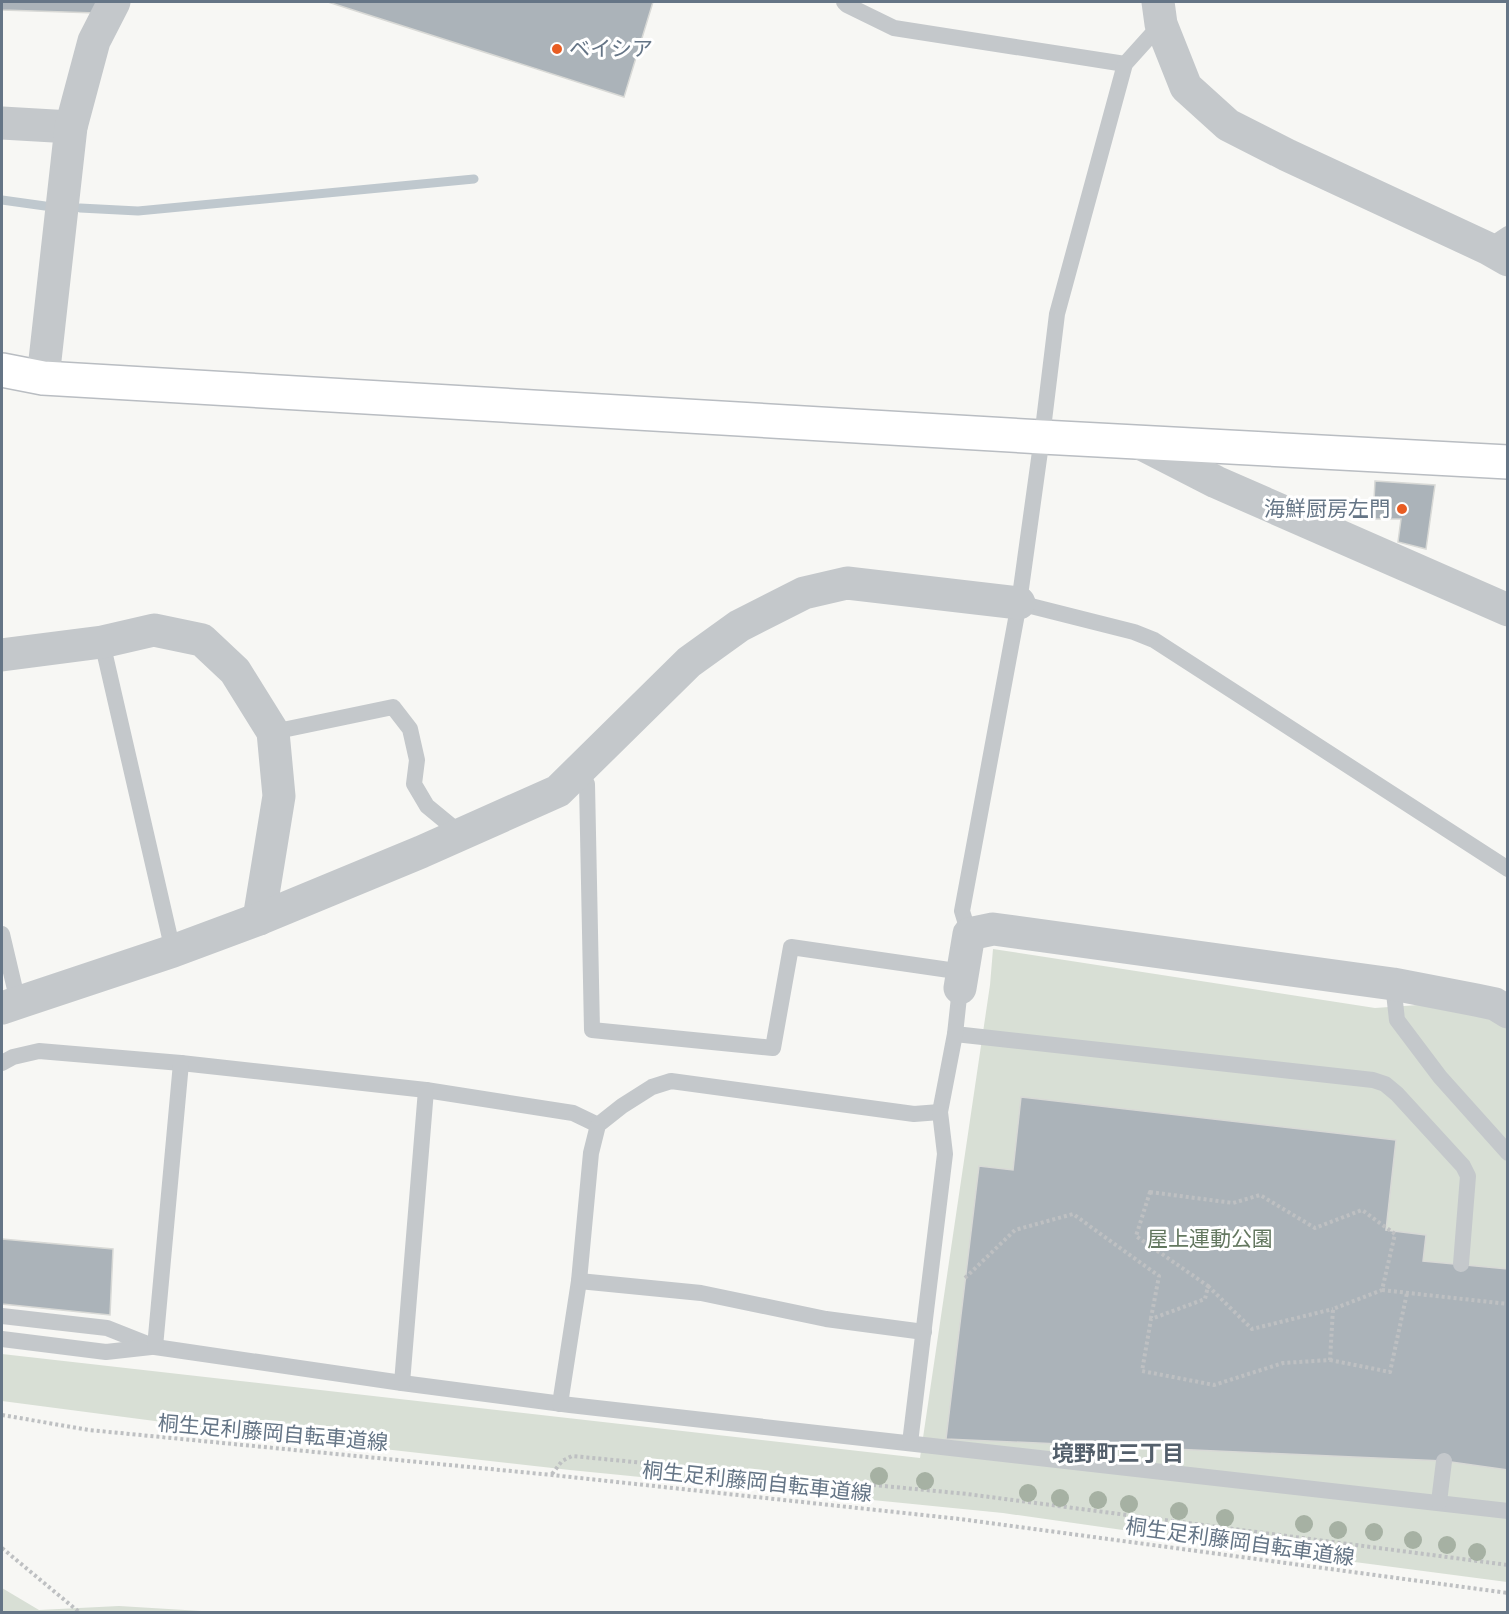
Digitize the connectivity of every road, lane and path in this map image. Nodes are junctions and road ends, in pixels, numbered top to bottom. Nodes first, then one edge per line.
1 (114, 2) edge
2 (844, 2) edge
3 (1159, 13) edge
4 (1125, 64) junction
5 (2, 123) edge
6 (71, 127) junction
7 (1501, 247) edge
8 (2, 370) edge
9 (43, 378) junction
10 (1042, 437) junction
11 (1140, 442) junction
12 (1508, 462) edge
13 (1019, 603) junction
14 (1508, 610) edge
15 (102, 642) junction
16 (2, 655) edge
17 (273, 732) junction
18 (579, 771) junction
19 (460, 834) junction
20 (1508, 869) edge
21 (259, 919) junction
22 (2, 934) edge
23 (969, 934) junction
24 (172, 951) junction
25 (961, 980) junction
26 (1393, 984) junction
27 (10, 1005) edge
28 (1508, 1012) edge
29 (955, 1034) junction
30 (2, 1063) edge
31 (181, 1063) junction
32 (426, 1090) junction
33 (940, 1112) junction
34 (598, 1125) junction
35 (1508, 1153) edge
36 (1461, 1264) dead end
37 (965, 1278) dead end
38 (579, 1281) junction
39 (1208, 1286) junction
40 (1382, 1290) junction
41 (1407, 1293) junction
42 (1508, 1304) edge
43 (1333, 1309) junction
44 (2, 1316) edge
45 (1151, 1319) junction
46 (924, 1332) junction
47 (2, 1339) edge
48 (155, 1347) junction
49 (1330, 1360) junction
50 (402, 1383) junction
51 (560, 1404) junction
52 (2, 1415) edge
53 (910, 1443) junction
54 (1444, 1461) dead end
55 (552, 1475) junction
56 (1439, 1502) junction
57 (1508, 1511) edge
58 (2, 1548) edge
59 (1508, 1565) edge
60 (1508, 1593) edge
61 (79, 1612) edge

1 - 6 street
2 - 4 lane
3 - 4 lane
3 - 7 street
4 - 10 lane
5 - 6 street
6 - 9 street
8 - 9 street
9 - 10 street
10 - 11 street
10 - 13 lane
11 - 12 street
11 - 14 street
13 - 18 street
13 - 20 lane
13 - 23 lane
15 - 16 street
15 - 17 street
15 - 24 lane
17 - 19 lane
17 - 21 street
18 - 19 street
18 - 25 lane
19 - 21 street
21 - 24 street
22 - 27 lane
23 - 25 street
23 - 26 street
24 - 27 street
25 - 29 lane
26 - 28 street
26 - 35 lane
29 - 33 lane
29 - 36 lane
30 - 31 lane
31 - 32 lane
31 - 48 lane
32 - 34 lane
32 - 50 lane
33 - 34 lane
33 - 46 lane
34 - 38 lane
37 - 45 path
38 - 46 lane
38 - 51 lane
39 - 40 path
39 - 43 path
39 - 45 path
40 - 41 path
40 - 43 path
41 - 42 path
41 - 49 path
43 - 49 path
44 - 48 lane
45 - 49 path
46 - 53 lane
47 - 48 lane
48 - 50 lane
50 - 51 lane
51 - 53 lane
52 - 55 path, 桐生足利藤岡自転車道線
53 - 56 lane
54 - 56 lane
55 - 59 path
55 - 60 path, 桐生足利藤岡自転車道線
56 - 57 lane
58 - 61 path

